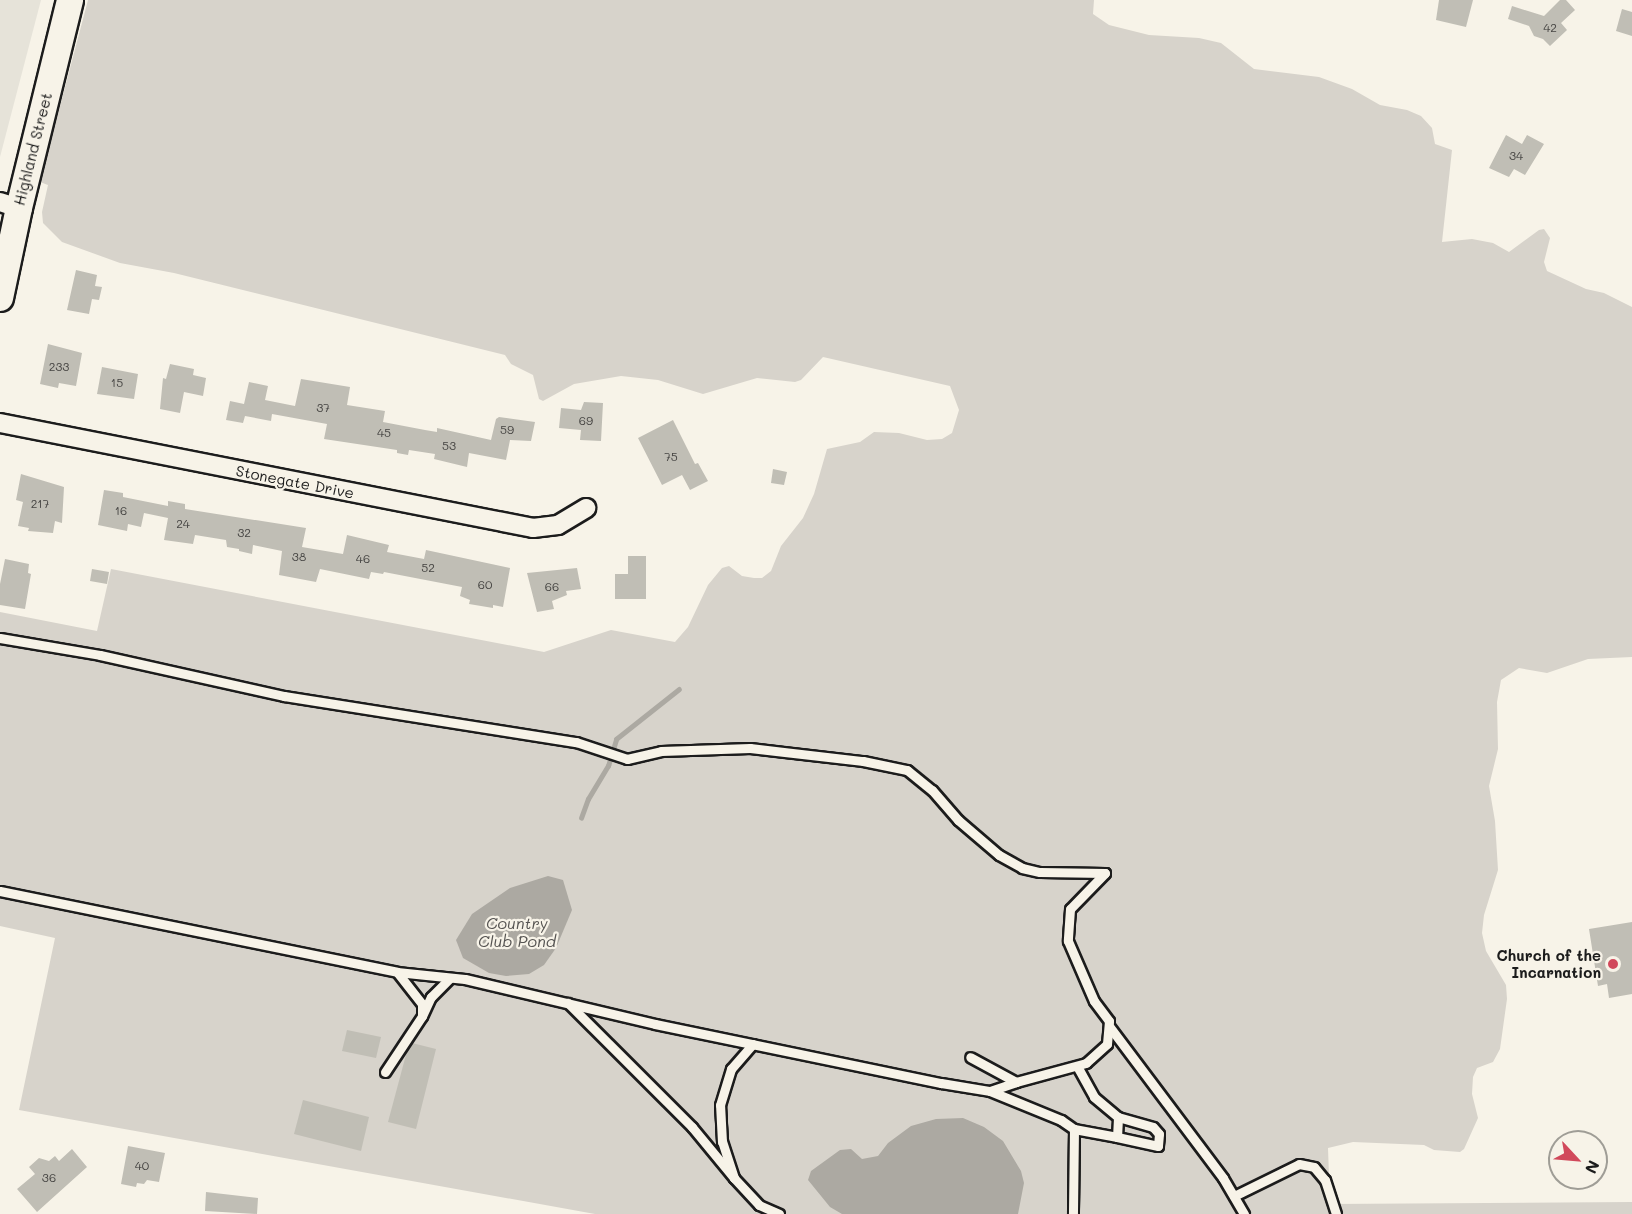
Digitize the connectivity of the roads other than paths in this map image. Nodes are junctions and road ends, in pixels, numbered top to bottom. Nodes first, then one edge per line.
1 (70, 0) edge
2 (9, 205) edge
3 (0, 298) edge
4 (0, 423) edge
5 (586, 508) dead end
6 (0, 638) edge
7 (0, 891) edge
8 (397, 972) junction
9 (450, 978) junction
10 (566, 1002) junction
11 (422, 1016) junction
12 (1108, 1026) junction
13 (753, 1044) junction
14 (970, 1057) dead end
15 (1077, 1066) junction
16 (385, 1072) dead end
17 (1016, 1082) junction
18 (990, 1091) junction
19 (1118, 1118) junction
20 (1074, 1129) junction
21 (1117, 1137) junction
22 (734, 1178) junction
23 (1234, 1196) junction
24 (779, 1214) edge
25 (1073, 1214) edge
26 (1244, 1214) edge
27 (1336, 1214) edge

1 - 2 street, Highland Street
2 - 3 street, Highland Street
4 - 5 street, Stonegate Drive
6 - 12 lane
7 - 8 lane
8 - 9 lane
8 - 11 lane
9 - 10 lane
9 - 11 lane
10 - 13 lane
10 - 22 lane
11 - 16 lane
12 - 15 lane
12 - 23 lane
13 - 18 lane
13 - 22 lane
14 - 17 lane
15 - 17 lane
15 - 19 lane
17 - 18 lane
18 - 20 lane
19 - 21 lane
19 - 21 lane
20 - 21 lane
20 - 25 lane
22 - 24 lane
23 - 26 lane
23 - 27 lane

